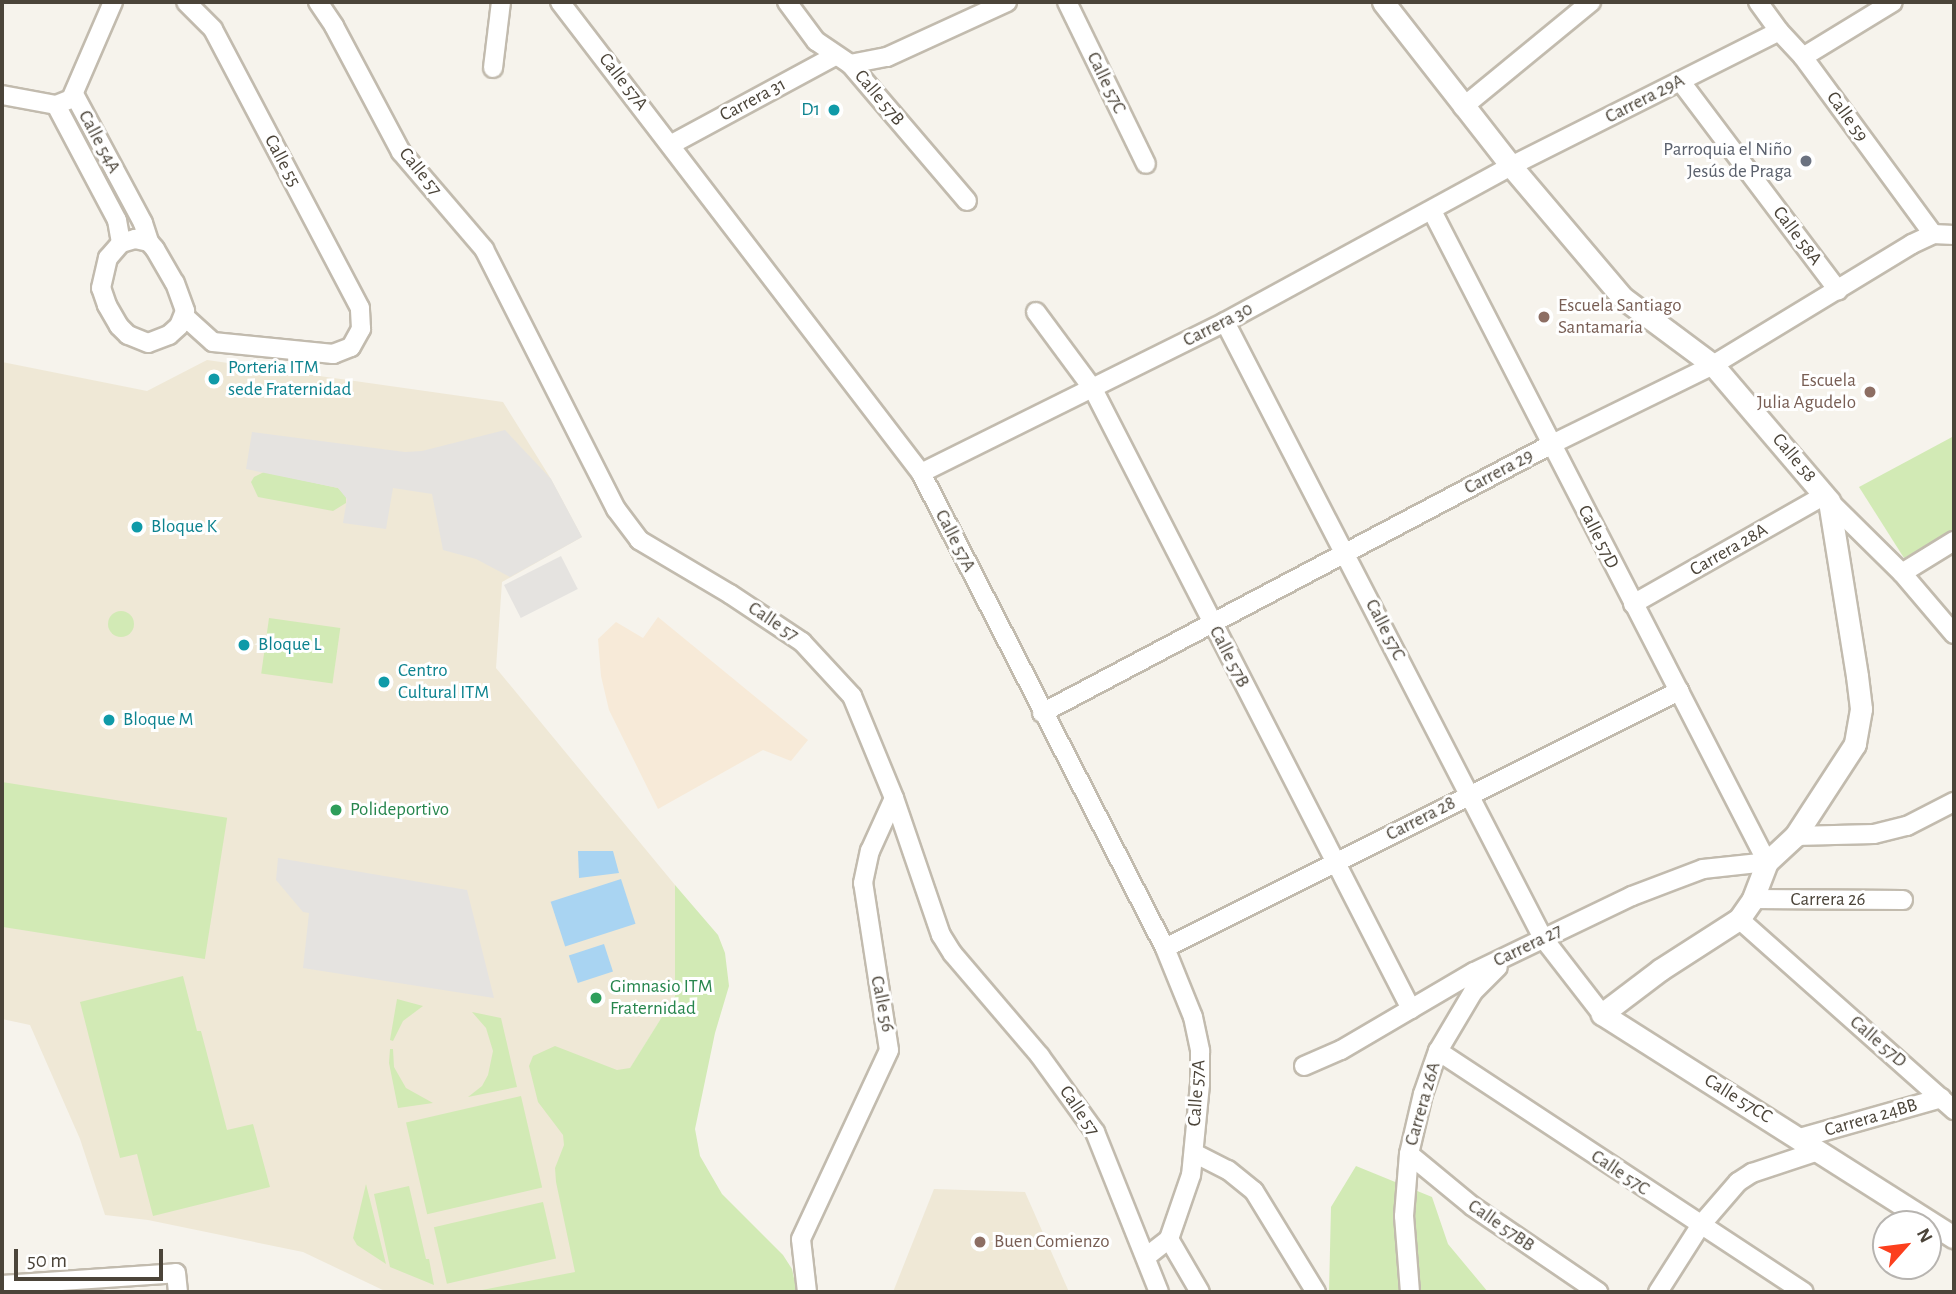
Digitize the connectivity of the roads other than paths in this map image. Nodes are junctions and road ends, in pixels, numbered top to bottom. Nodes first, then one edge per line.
1 (113, 2) edge
2 (186, 2) edge
3 (318, 2) edge
4 (501, 2) edge
5 (560, 2) edge
6 (787, 2) edge
7 (1007, 2) edge
8 (1067, 2) edge
9 (1383, 2) edge
10 (1591, 2) edge
11 (1758, 2) edge
12 (1893, 2) edge
13 (1779, 31) junction
14 (1803, 57) junction
15 (842, 60) junction
16 (493, 68) dead end
17 (1681, 82) junction
18 (2, 94) edge
19 (75, 96) junction
20 (56, 104) junction
21 (1463, 107) junction
22 (672, 144) junction
23 (1146, 164) dead end
24 (1511, 166) junction
25 (967, 201) dead end
26 (1432, 211) junction
27 (1933, 234) junction
28 (1954, 235) edge
29 (149, 242) junction
30 (121, 243) junction
31 (1838, 290) junction
32 (1036, 312) dead end
33 (184, 316) junction
34 (1225, 322) junction
35 (1713, 365) junction
36 (1093, 389) junction
37 (1550, 445) junction
38 (921, 473) junction
39 (1827, 498) junction
40 (1954, 541) edge
41 (1346, 553) junction
42 (1902, 573) junction
43 (1633, 604) junction
44 (1211, 622) junction
45 (1954, 634) edge
46 (1679, 691) junction
47 (1042, 713) junction
48 (1469, 794) junction
49 (894, 798) junction
50 (1954, 802) edge
51 (1796, 836) junction
52 (1336, 862) junction
53 (1767, 862) junction
54 (1753, 899) junction
55 (1903, 900) dead end
56 (1739, 919) junction
57 (1543, 938) junction
58 (1165, 948) junction
59 (1524, 950) junction
60 (1411, 1009) junction
61 (1602, 1014) junction
62 (1438, 1051) junction
63 (1304, 1066) dead end
64 (1948, 1104) edge
65 (1800, 1138) junction
66 (1818, 1151) junction
67 (1194, 1153) junction
68 (1409, 1154) junction
69 (1700, 1226) junction
70 (1954, 1237) edge
71 (1170, 1239) junction
72 (1146, 1257) junction
73 (2, 1285) edge
74 (31, 1288) edge
75 (178, 1292) edge
76 (807, 1292) edge
77 (1158, 1292) edge
78 (1199, 1292) edge
79 (1316, 1292) edge
80 (1410, 1292) edge
81 (1598, 1292) edge
82 (1658, 1292) edge
83 (1804, 1292) edge

1 - 19 street, Calle 54A
2 - 33 street, Calle 55
3 - 49 street, Calle 57
4 - 16 street
5 - 22 street, Calle 57A
6 - 15 street, Calle 57B
7 - 15 street, Carrera 31
8 - 23 street, Calle 57C
9 - 21 street, Calle 58
10 - 21 street
11 - 13 street, Calle 59
12 - 14 street
13 - 14 street, Calle 59
13 - 17 street, Carrera 29A
14 - 27 street, Calle 59
15 - 22 street, Carrera 31
15 - 25 street, Calle 57B
17 - 24 street, Carrera 29A
17 - 31 street, Calle 58A
18 - 20 street
19 - 20 street
19 - 29 street, Calle 54A
20 - 30 street, Calle 54A
21 - 24 street, Calle 58
22 - 38 street, Calle 57A
24 - 26 street, Carrera 30
24 - 35 street, Calle 58
26 - 34 street, Carrera 30
26 - 37 street, Calle 57D
27 - 28 street
27 - 31 street, Carrera 29
29 - 30 street
29 - 33 street
30 - 33 street
31 - 35 street, Carrera 29
32 - 36 street, Calle 57B
34 - 36 street, Carrera 30
34 - 41 street, Calle 57C
35 - 37 street, Carrera 29
35 - 39 street, Calle 58
36 - 38 street, Carrera 30
36 - 44 street, Calle 57B
37 - 41 street, Carrera 29
37 - 43 street, Calle 57D
38 - 47 street, Calle 57A
39 - 42 street
39 - 43 street, Carrera 28A
39 - 51 street, Calle 58
40 - 42 street
41 - 44 street, Carrera 29
41 - 48 street, Calle 57C
42 - 45 street
43 - 46 street, Calle 57D
44 - 47 street, Carrera 29
44 - 52 street, Calle 57B
46 - 48 street, Carrera 28
46 - 53 street, Calle 57D
47 - 58 street, Calle 57A
48 - 52 street, Carrera 28
48 - 57 street, Calle 57C
49 - 72 street, Calle 57
49 - 76 street, Calle 56
50 - 51 street
51 - 53 street, Calle 58
52 - 58 street, Carrera 28
52 - 60 street, Calle 57B
53 - 54 street
53 - 57 street, Carrera 27
54 - 55 street, Carrera 26
54 - 56 street
56 - 61 street
56 - 64 street, Calle 57D
57 - 59 street, Carrera 27
57 - 61 street, Calle 57CC
58 - 67 street, Calle 57A
59 - 60 street, Carrera 27
59 - 62 street, Carrera 26A
60 - 63 street, Carrera 27
61 - 65 street, Calle 57CC
62 - 68 street, Carrera 26A
62 - 69 street, Calle 57C
64 - 65 street, Carrera 24BB
65 - 66 street, Calle 57CC
66 - 69 street, Carrera 24BB
66 - 70 street, Calle 57CC
67 - 71 street, Calle 57A
67 - 79 street, Calle 57A
68 - 80 street, Carrera 26A
68 - 81 street, Calle 57BB
69 - 82 street, Carrera 24BB
69 - 83 street, Calle 57C
71 - 72 street
71 - 78 street
72 - 77 street, Calle 57
73 - 74 street
74 - 75 street

